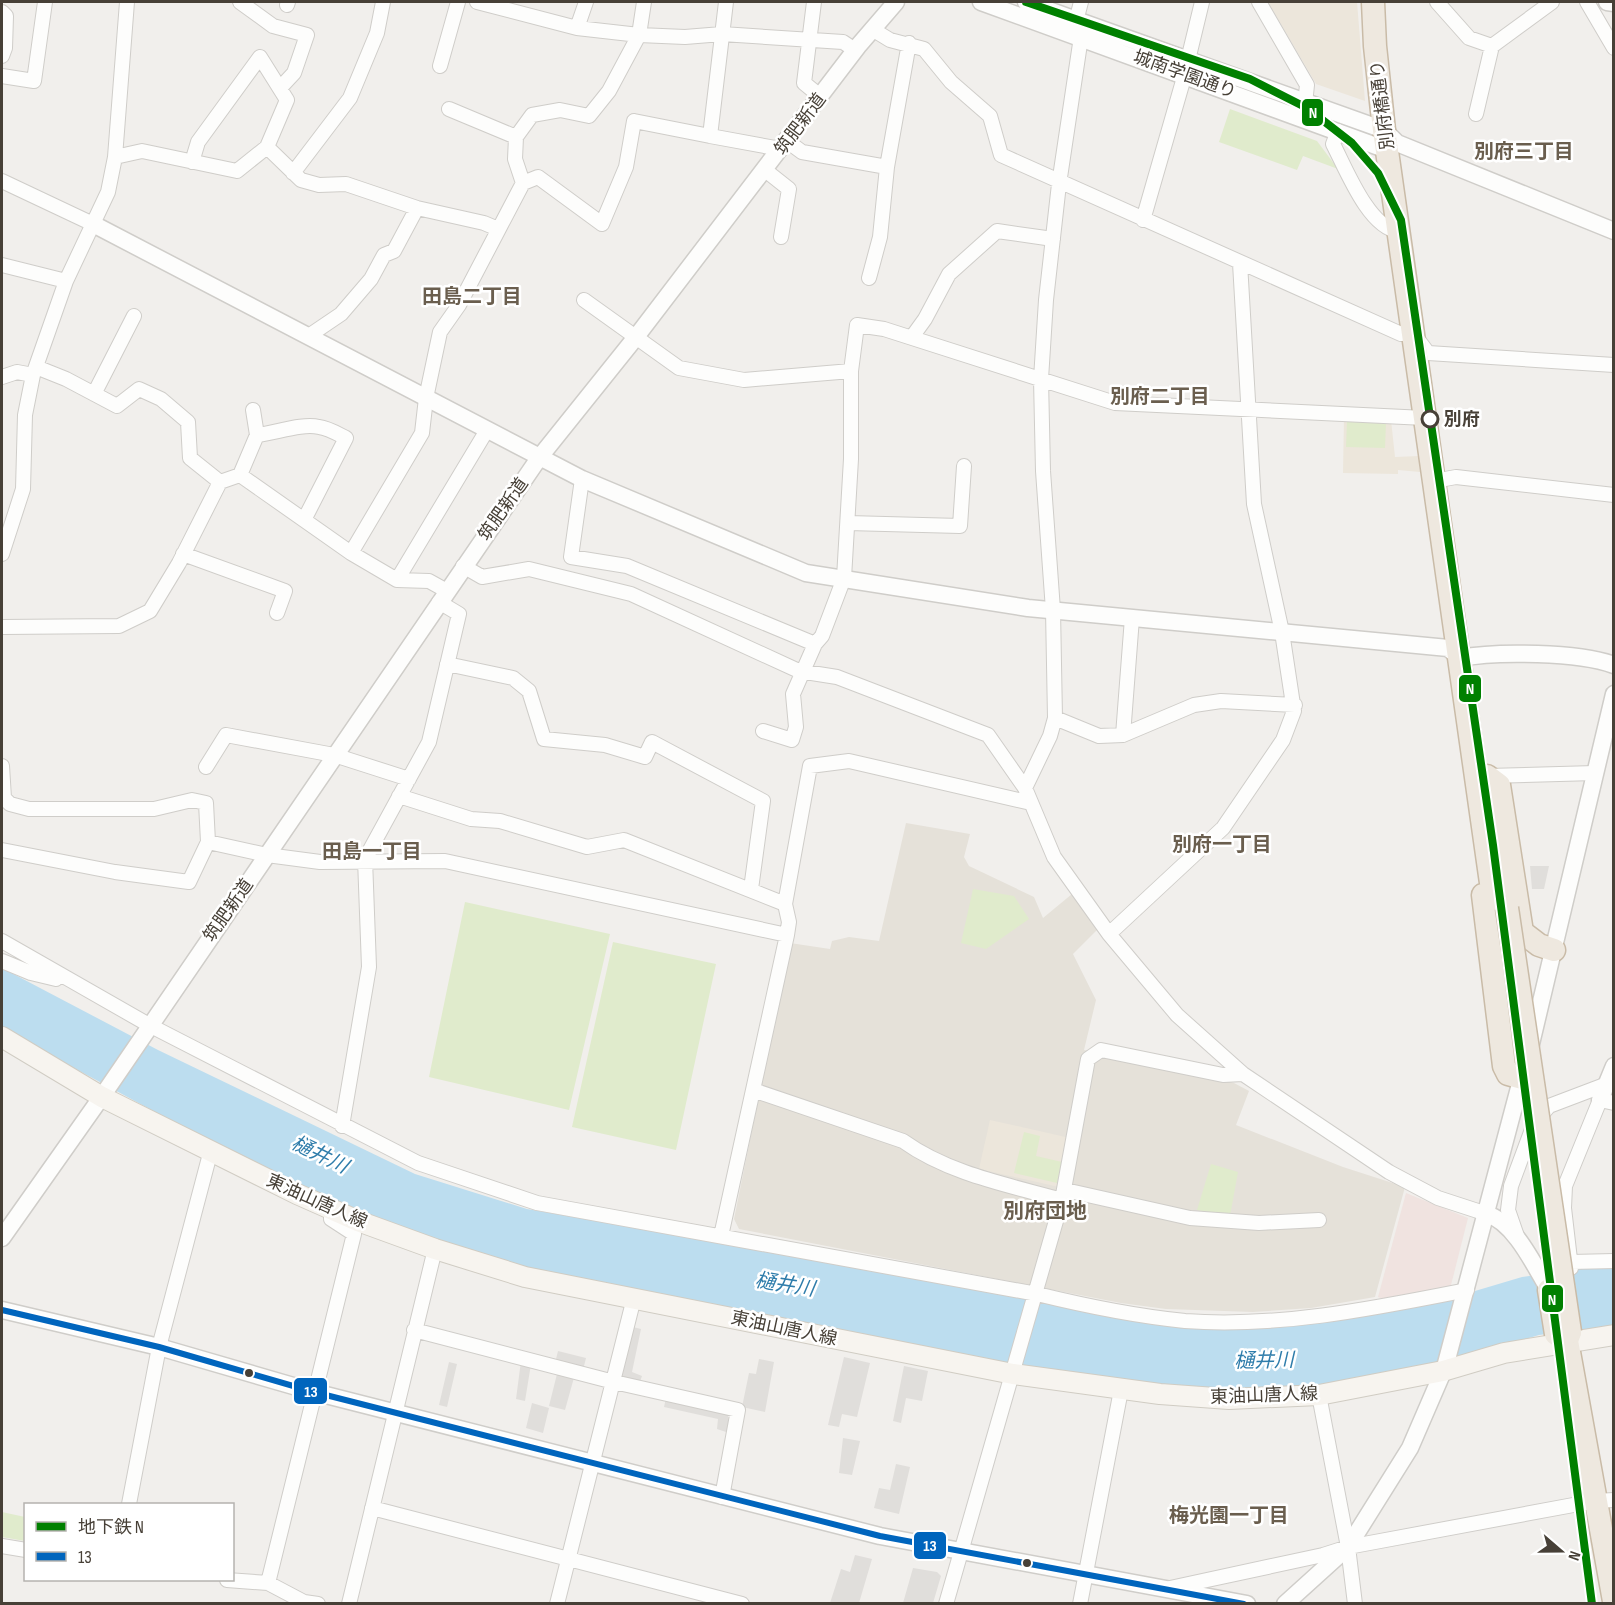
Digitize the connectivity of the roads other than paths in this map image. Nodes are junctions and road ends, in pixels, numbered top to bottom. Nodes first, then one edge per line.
1 (45, 2) edge
2 (127, 2) edge
3 (240, 2) edge
4 (383, 2) edge
5 (458, 2) edge
6 (477, 2) edge
7 (586, 2) edge
8 (644, 2) edge
9 (726, 2) edge
10 (814, 2) edge
11 (896, 2) edge
12 (981, 2) edge
13 (1026, 2) edge
14 (1081, 2) edge
15 (1202, 2) edge
16 (1259, 2) edge
17 (1373, 2) edge
18 (1382, 2) edge
19 (1437, 2) edge
20 (1552, 2) edge
21 (1587, 2) edge
22 (1607, 2) edge
23 (1614, 3) edge
24 (2, 12) edge
25 (577, 28) junction
26 (872, 29) junction
27 (1079, 29) junction
28 (639, 34) junction
29 (722, 34) junction
30 (810, 40) junction
31 (909, 43) junction
32 (1492, 46) junction
33 (1614, 48) edge
34 (855, 50) junction
35 (2, 56) edge
36 (440, 66) dead end
37 (1186, 67) junction
38 (2, 76) edge
39 (280, 88) junction
40 (821, 97) junction
41 (1305, 104) junction
42 (449, 109) dead end
43 (1476, 114) dead end
44 (1338, 131) junction
45 (710, 136) junction
46 (516, 137) junction
47 (1389, 141) junction
48 (784, 145) junction
49 (267, 147) junction
50 (115, 157) junction
51 (192, 162) junction
52 (887, 167) junction
53 (765, 170) junction
54 (293, 172) junction
55 (2, 181) edge
56 (523, 183) junction
57 (1059, 184) junction
58 (417, 208) junction
59 (1143, 219) junction
60 (93, 224) junction
61 (498, 229) junction
62 (1398, 231) junction
63 (1614, 231) edge
64 (781, 237) dead end
65 (1053, 239) junction
66 (1240, 263) junction
67 (2, 266) edge
68 (869, 278) dead end
69 (66, 281) junction
70 (585, 300) dead end
71 (134, 316) dead end
72 (1413, 333) junction
73 (310, 335) junction
74 (636, 336) junction
75 (912, 337) junction
76 (1428, 353) junction
77 (1614, 365) edge
78 (35, 371) junction
79 (850, 371) junction
80 (2, 377) edge
81 (1041, 379) junction
82 (94, 394) junction
83 (426, 398) junction
84 (253, 410) dead end
85 (1247, 411) junction
86 (1425, 418) junction
87 (487, 430) junction
88 (257, 435) junction
89 (539, 458) junction
90 (964, 466) dead end
91 (240, 475) junction
92 (582, 479) junction
93 (1445, 479) junction
94 (220, 482) junction
95 (1614, 495) edge
96 (304, 520) junction
97 (848, 523) junction
98 (351, 553) junction
99 (2, 554) edge
100 (183, 554) junction
101 (463, 566) junction
102 (844, 578) junction
103 (397, 580) junction
104 (443, 596) junction
105 (1053, 610) junction
106 (277, 613) dead end
107 (1132, 618) junction
108 (2, 627) edge
109 (1282, 632) junction
110 (815, 644) junction
111 (1465, 657) junction
112 (447, 664) junction
113 (1614, 665) edge
114 (804, 671) junction
115 (1614, 694) edge
116 (1295, 705) junction
117 (1055, 718) junction
118 (763, 731) dead end
119 (1123, 735) junction
120 (333, 755) junction
121 (2, 766) edge
122 (206, 766) dead end
123 (1595, 773) junction
124 (1487, 776) junction
125 (409, 779) junction
126 (1025, 788) junction
127 (399, 796) junction
128 (1031, 803) junction
129 (1483, 834) junction
130 (208, 842) junction
131 (2, 850) edge
132 (267, 855) junction
133 (364, 860) junction
134 (751, 889) junction
135 (785, 904) junction
136 (1501, 910) junction
137 (1109, 934) junction
138 (787, 935) junction
139 (2, 941) edge
140 (1554, 950) junction
141 (2, 961) edge
142 (74, 983) junction
143 (145, 1032) junction
144 (2, 1037) edge
145 (1614, 1066) edge
146 (1243, 1074) junction
147 (1522, 1078) junction
148 (1607, 1084) junction
149 (753, 1090) junction
150 (104, 1094) junction
151 (1607, 1102) edge
152 (342, 1126) junction
153 (211, 1150) junction
154 (1064, 1195) junction
155 (331, 1209) junction
156 (1486, 1214) junction
157 (1319, 1221) dead end
158 (721, 1236) junction
159 (2, 1238) edge
160 (1519, 1244) junction
161 (435, 1249) junction
162 (1614, 1260) edge
163 (1571, 1265) junction
164 (1467, 1291) junction
165 (1557, 1294) junction
166 (1036, 1297) junction
167 (634, 1298) junction
168 (2, 1310) edge
169 (414, 1330) junction
170 (1614, 1335) edge
171 (1564, 1336) junction
172 (159, 1347) junction
173 (1444, 1369) junction
174 (1014, 1372) junction
175 (614, 1382) junction
176 (1121, 1390) junction
177 (314, 1392) junction
178 (1319, 1395) junction
179 (395, 1411) junction
180 (594, 1462) junction
181 (722, 1497) junction
182 (1604, 1501) edge
183 (129, 1503) edge
184 (372, 1508) junction
185 (2, 1546) edge
186 (1348, 1547) junction
187 (24, 1550) edge
188 (961, 1552) junction
189 (569, 1559) junction
190 (1087, 1575) junction
191 (234, 1581) edge
192 (268, 1583) junction
193 (1170, 1588) junction
194 (1614, 1601) edge
195 (318, 1604) edge
196 (349, 1604) edge
197 (557, 1604) edge
198 (742, 1604) edge
199 (946, 1604) edge
200 (1080, 1604) edge
201 (1247, 1604) edge
202 (1285, 1604) edge
203 (1354, 1604) edge

1 - 38 street
2 - 50 street
3 - 39 street
4 - 54 street
5 - 36 street
6 - 25 street
7 - 25 street
8 - 28 street
9 - 29 street
10 - 30 street
11 - 26 street, 筑肥新道
12 - 27 street, 城南学園通り
13 - 27 street, 城南学園通り
14 - 27 street
15 - 37 street
16 - 41 street
17 - 47 highway, 別府橋通り
18 - 47 highway, 別府橋通り
19 - 32 street
20 - 32 street
21 - 33 street
22 - 23 street
24 - 35 street
25 - 28 street
26 - 31 street
26 - 34 street, 筑肥新道
27 - 37 street, 城南学園通り
27 - 57 street
28 - 29 street
28 - 46 street
29 - 30 street
29 - 45 street
30 - 34 street
30 - 40 street
31 - 52 street
31 - 57 street
32 - 43 street
34 - 40 street, 筑肥新道
37 - 41 street, 城南学園通り
37 - 44 street, 城南学園通り
37 - 59 street
39 - 49 street
39 - 51 street
40 - 48 street, 筑肥新道
41 - 47 street, 城南学園通り
42 - 46 street
44 - 47 street, 城南学園通り
44 - 62 street
45 - 48 street
45 - 56 street
46 - 56 street
47 - 62 highway, 別府橋通り
47 - 63 street
47 - 76 highway, 別府橋通り
48 - 52 street
48 - 53 street, 筑肥新道
49 - 51 street
49 - 54 street
50 - 51 street
50 - 60 street
52 - 68 street
53 - 64 street
53 - 74 street, 筑肥新道
54 - 58 street
55 - 60 street
56 - 61 street
57 - 59 street
57 - 65 street
58 - 61 street
58 - 73 street
59 - 66 street
60 - 69 street
60 - 73 street
61 - 83 street
62 - 72 highway, 別府橋通り
65 - 75 street
65 - 81 street
66 - 72 street
66 - 85 street
67 - 69 street
69 - 78 street
70 - 74 street
71 - 82 street
72 - 76 street
72 - 86 highway, 別府橋通り
73 - 83 street
74 - 79 street
74 - 89 street, 筑肥新道
75 - 79 street
75 - 81 street
76 - 77 street
76 - 93 highway, 別府橋通り
78 - 80 street
78 - 82 street
78 - 99 street
79 - 97 street
81 - 85 street
81 - 105 street
82 - 94 street
83 - 87 street
83 - 98 street
84 - 88 street
85 - 86 street
85 - 109 street
86 - 111 highway, 別府橋通り
87 - 89 street
87 - 103 street
88 - 91 street
88 - 96 street
89 - 92 street
89 - 101 street, 筑肥新道
90 - 97 street
91 - 94 street
91 - 96 street
92 - 102 street
92 - 110 street
93 - 95 street
93 - 111 highway, 別府橋通り
94 - 100 street
96 - 98 street
97 - 102 street
98 - 103 street
100 - 106 street
100 - 108 street
101 - 104 street, 筑肥新道
101 - 114 street
102 - 105 street
102 - 110 street
103 - 104 street
104 - 112 street
104 - 120 street, 筑肥新道
105 - 107 street
105 - 117 street
107 - 109 street
107 - 119 street
109 - 111 street
109 - 116 street
110 - 114 street
111 - 113 street
111 - 124 highway, 別府橋通り
111 - 129 highway, 別府橋通り
112 - 125 street
112 - 134 street
114 - 118 street
114 - 126 street
115 - 123 street
116 - 119 street
116 - 137 street
117 - 119 street
117 - 126 street
120 - 122 street
120 - 125 street
120 - 132 street, 筑肥新道
121 - 130 street
123 - 124 street
123 - 140 street
124 - 136 highway, 別府橋通り
124 - 140 highway
125 - 127 street
126 - 128 street
127 - 133 street
127 - 134 street
128 - 135 street
128 - 137 street
129 - 136 highway, 別府橋通り
129 - 147 highway
130 - 131 street
130 - 132 street
132 - 133 street
132 - 143 street, 筑肥新道
133 - 138 street
133 - 152 street
134 - 135 street
135 - 138 street
136 - 165 highway, 別府橋通り
137 - 146 street
138 - 149 street
139 - 142 street
140 - 147 street
141 - 142 street
142 - 143 street
143 - 150 street, 筑肥新道
143 - 152 street
144 - 150 main road, 東油山唐人線
145 - 148 street
146 - 154 street
146 - 156 street
147 - 156 street
148 - 151 street
148 - 160 street
149 - 154 street
149 - 158 street
150 - 153 main road, 東油山唐人線
150 - 159 street
151 - 163 street
152 - 158 street
153 - 155 main road, 東油山唐人線
153 - 172 street
154 - 157 street
154 - 166 street
155 - 161 main road, 東油山唐人線
155 - 177 street
156 - 160 street
156 - 164 street
158 - 166 street
160 - 165 street
161 - 167 main road, 東油山唐人線
161 - 169 street
162 - 163 street
163 - 165 street
164 - 166 street
164 - 173 street
165 - 171 highway, 別府橋通り
166 - 174 street
167 - 174 main road, 東油山唐人線
167 - 175 street
168 - 172 street
169 - 175 street
169 - 179 street
170 - 171 main road, 東油山唐人線
171 - 173 main road, 東油山唐人線
171 - 182 highway, 別府橋通り
172 - 177 street
172 - 183 street
173 - 178 main road, 東油山唐人線
173 - 186 street
174 - 176 main road, 東油山唐人線
174 - 188 street
175 - 180 street
175 - 181 street
176 - 178 main road, 東油山唐人線
176 - 190 street
177 - 179 street
177 - 192 street
178 - 186 street
179 - 180 street
179 - 184 street
180 - 181 street
180 - 189 street
181 - 188 street
182 - 186 street
182 - 194 highway, 別府橋通り
184 - 189 street
184 - 196 street
185 - 187 street
186 - 193 street
186 - 202 street
186 - 203 street
188 - 190 street
188 - 199 street
189 - 197 street
189 - 198 street
190 - 193 street
190 - 200 street
191 - 192 street
192 - 195 street
193 - 201 street

